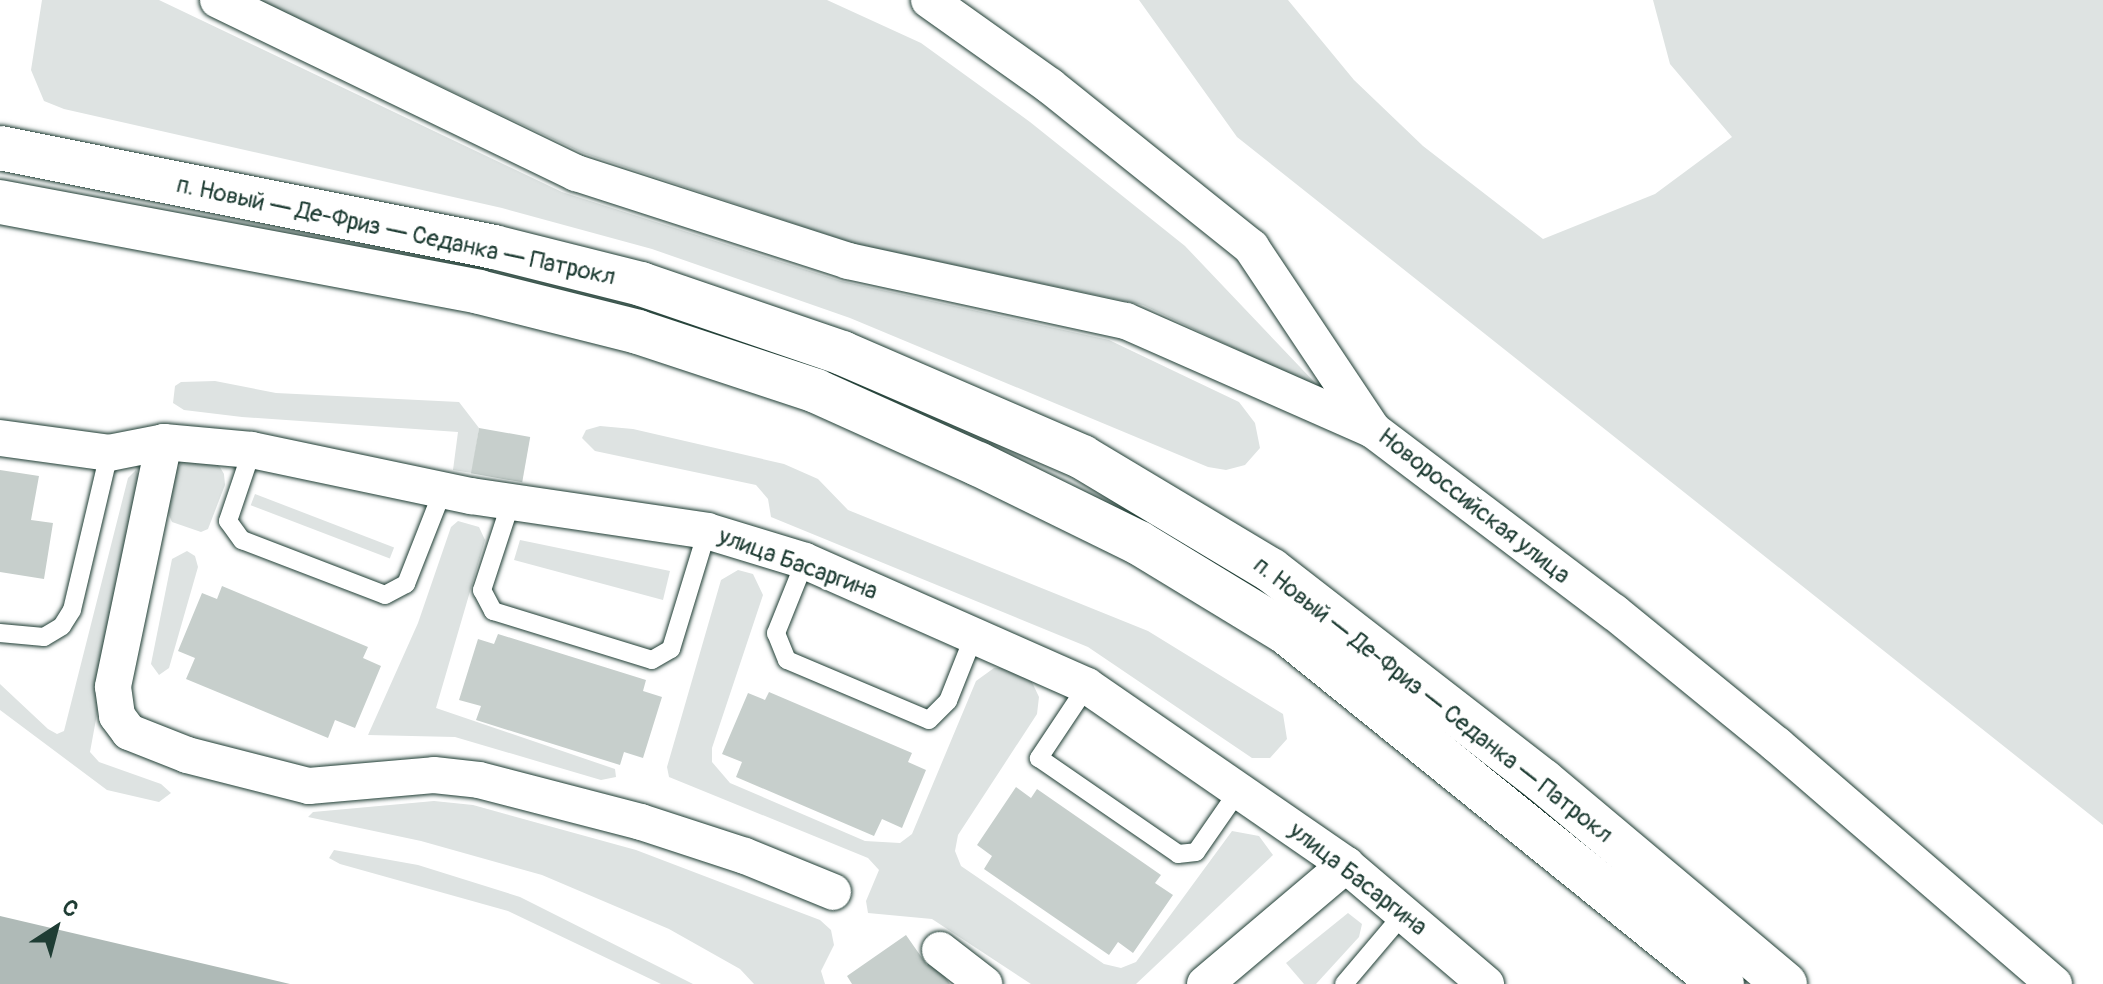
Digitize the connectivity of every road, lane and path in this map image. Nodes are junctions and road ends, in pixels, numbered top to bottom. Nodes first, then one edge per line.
1 (218, 0) edge
2 (929, 0) edge
3 (0, 148) edge
4 (0, 202) edge
5 (1373, 430) junction
6 (0, 438) edge
7 (164, 442) junction
8 (252, 450) junction
9 (109, 453) junction
10 (443, 490) junction
11 (511, 502) junction
12 (707, 531) junction
13 (805, 561) junction
14 (0, 633) edge
15 (975, 633) junction
16 (1087, 686) junction
17 (1239, 790) junction
18 (1346, 865) junction
19 (833, 892) dead end
20 (1405, 912) junction
21 (940, 950) dead end
22 (984, 984) edge
23 (1205, 984) edge
24 (1344, 984) edge
25 (1486, 984) edge
26 (1722, 984) edge
27 (1785, 984) edge
28 (2054, 984) edge

1 - 5 street
2 - 5 street, Новороссийская улица
3 - 27 highway, п. Новый — Де-Фриз — Седанка — Патрокл
4 - 26 highway, п. Новый — Де-Фриз — Седанка — Патрокл
5 - 28 street, Новороссийская улица
6 - 9 street, улица Басаргина
7 - 8 street, улица Басаргина
7 - 9 street, улица Басаргина
7 - 19 street
8 - 10 street, улица Басаргина
8 - 10 lane
9 - 14 lane
10 - 11 street, улица Басаргина
11 - 12 street, улица Басаргина
11 - 12 lane
12 - 13 street, улица Басаргина
13 - 15 street, улица Басаргина
13 - 15 lane
15 - 16 street, улица Басаргина
16 - 17 street, улица Басаргина
16 - 17 lane
17 - 18 street, улица Басаргина
18 - 20 street, улица Басаргина
18 - 23 street
20 - 24 lane
20 - 25 street, улица Басаргина
21 - 22 street

